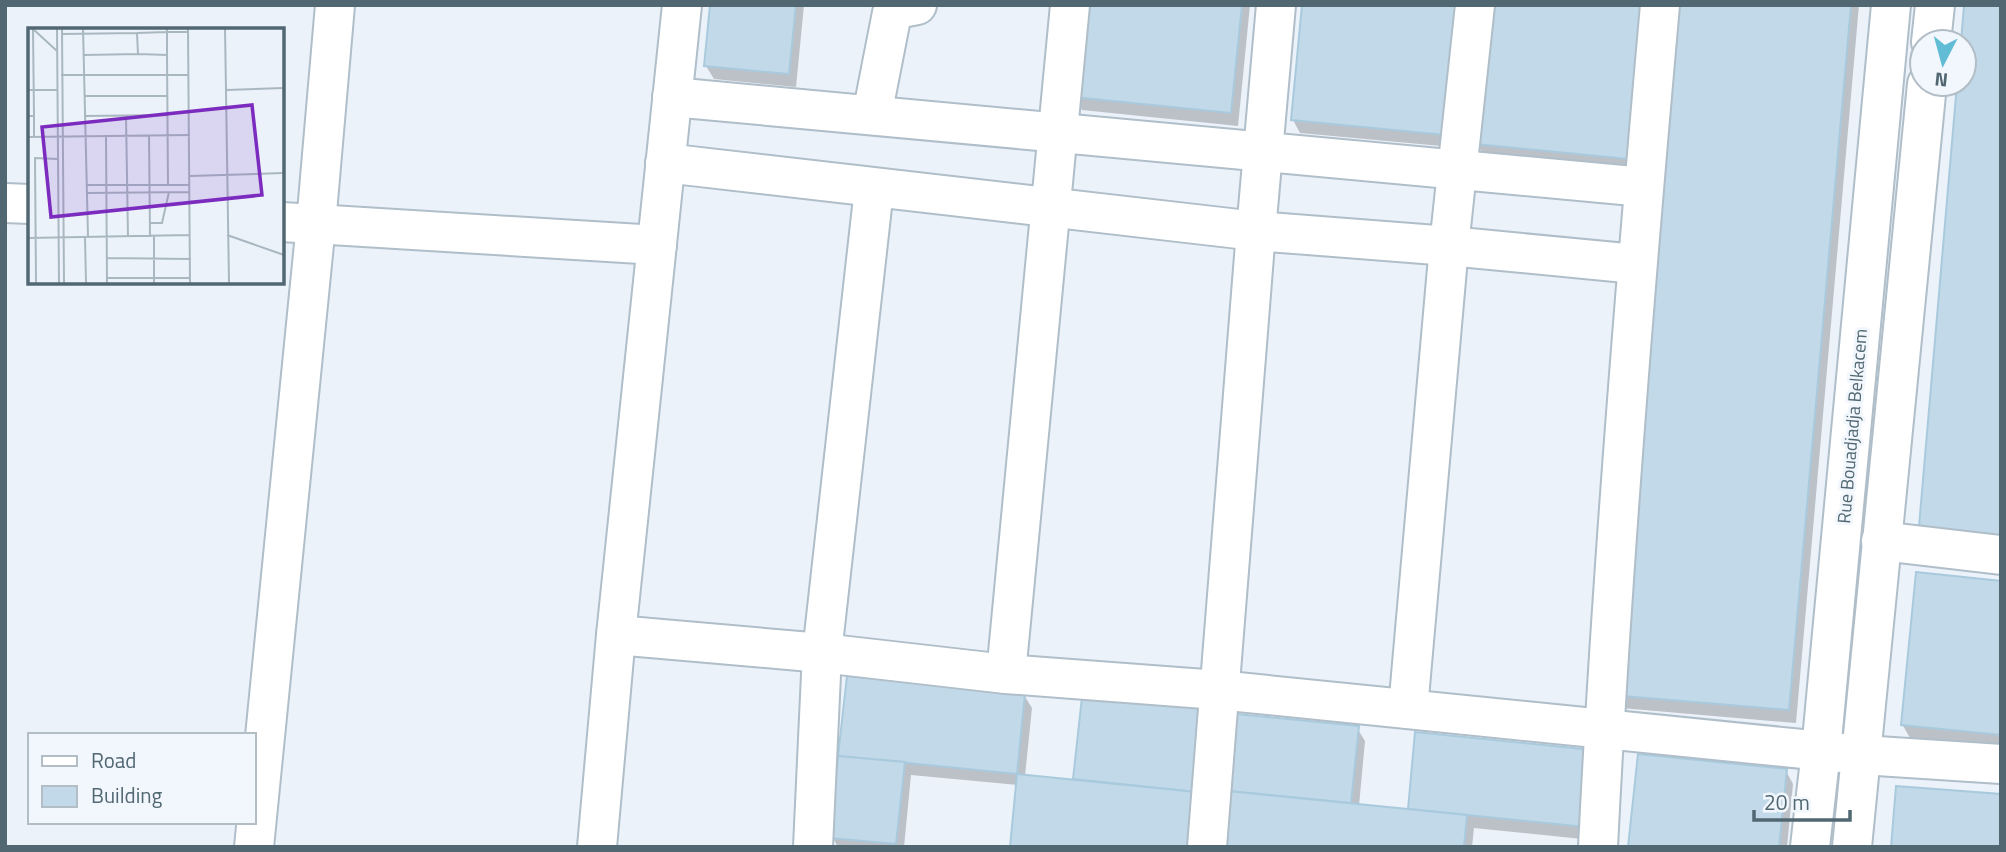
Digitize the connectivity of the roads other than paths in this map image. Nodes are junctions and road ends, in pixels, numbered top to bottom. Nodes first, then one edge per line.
1 (335, 5) edge
2 (682, 5) edge
3 (917, 5) edge
4 (1070, 5) edge
5 (1276, 5) edge
6 (1475, 5) edge
7 (1660, 5) edge
8 (1891, 5) edge
9 (1934, 5) edge
10 (1932, 28) edge
11 (672, 97) junction
12 (1926, 98) edge
13 (872, 115) junction
14 (1057, 132) junction
15 (1263, 152) junction
16 (665, 163) junction
17 (1456, 169) junction
18 (1644, 187) junction
19 (874, 189) junction
20 (5, 203) edge
21 (28, 204) edge
22 (1049, 207) junction
23 (299, 223) edge
24 (1256, 231) junction
25 (657, 245) junction
26 (1449, 246) junction
27 (1636, 264) junction
28 (1881, 541) junction
29 (2001, 555) edge
30 (616, 635) junction
31 (822, 653) junction
32 (1006, 674) junction
33 (1218, 690) junction
34 (1408, 709) junction
35 (1604, 729) junction
36 (1821, 751) junction
37 (1862, 755) junction
38 (2001, 764) edge
39 (256, 819) edge
40 (256, 824) edge
41 (254, 847) edge
42 (597, 847) edge
43 (813, 847) edge
44 (1207, 847) edge
45 (1598, 847) edge
46 (1810, 847) edge
47 (1852, 847) edge

1 - 23 street
2 - 11 street
3 - 13 street
4 - 14 street
5 - 15 street
6 - 17 street
7 - 18 street
8 - 36 street, Rue Bouadjadja Belkacem
9 - 10 street
11 - 13 street
11 - 16 street
12 - 28 street
13 - 14 street
14 - 15 street
14 - 22 street
15 - 17 street
15 - 24 street
16 - 19 street
16 - 25 street
17 - 18 street
17 - 26 street
18 - 27 street
19 - 22 street
19 - 31 street
20 - 21 street
22 - 24 street
22 - 32 street
23 - 25 street
23 - 39 street
24 - 26 street
24 - 33 street
25 - 30 street
26 - 27 street
26 - 34 street
27 - 35 street
28 - 29 street
28 - 37 street
30 - 31 street
30 - 42 street
31 - 32 street
31 - 43 street
32 - 33 street
33 - 34 street
33 - 44 street
34 - 35 street
35 - 36 street
35 - 45 street
36 - 37 street
36 - 46 street, Rue Bouadjadja Belkacem
37 - 38 street
37 - 47 street
40 - 41 street

